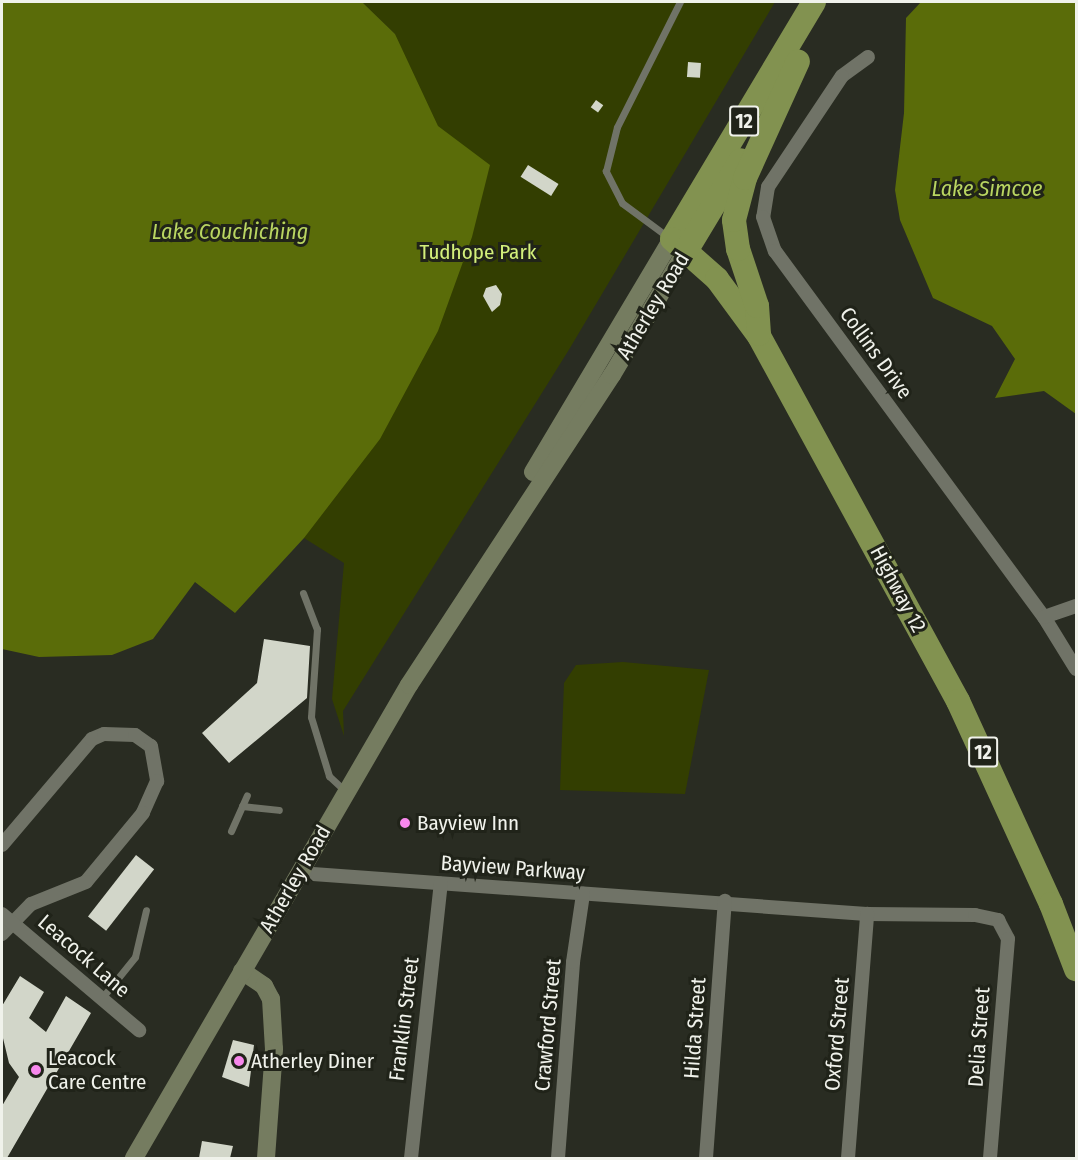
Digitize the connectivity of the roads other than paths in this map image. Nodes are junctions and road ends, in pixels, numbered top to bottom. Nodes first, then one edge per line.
1 (680, 2) edge
2 (814, 2) edge
3 (830, 2) edge
4 (868, 57) dead end
5 (798, 62) junction
6 (679, 245) junction
7 (759, 336) junction
8 (303, 593) dead end
9 (1077, 606) edge
10 (1044, 617) junction
11 (1077, 669) edge
12 (346, 792) junction
13 (247, 795) dead end
14 (242, 806) junction
15 (279, 810) dead end
16 (231, 831) dead end
17 (2, 845) edge
18 (299, 873) junction
19 (441, 884) junction
20 (583, 894) junction
21 (725, 901) junction
22 (146, 910) dead end
23 (867, 914) junction
24 (6, 918) edge
25 (2, 934) edge
26 (1077, 969) edge
27 (242, 971) junction
28 (101, 999) junction
29 (139, 1029) dead end
30 (134, 1158) edge
31 (266, 1158) edge
32 (411, 1158) edge
33 (558, 1158) edge
34 (706, 1158) edge
35 (848, 1158) edge
36 (990, 1158) edge

1 - 6 lane
2 - 6 highway, Atherley Road / 12
3 - 5 highway, Atherley Road / 12
4 - 10 street, Collins Drive
5 - 6 highway, Atherley Road / 12
5 - 7 highway
6 - 7 highway, Highway 12 / 12
6 - 12 main road, Atherley Road
7 - 26 highway, Highway 12 / 12
8 - 12 lane
9 - 10 street
10 - 11 street, Collins Drive
12 - 18 main road, Atherley Road
13 - 14 lane
14 - 15 lane
14 - 16 lane
17 - 24 street
18 - 19 street, Bayview Parkway
18 - 27 main road, Atherley Road
19 - 20 street, Bayview Parkway
19 - 32 street, Franklin Street
20 - 21 street, Bayview Parkway
20 - 33 street, Crawford Street
21 - 23 street, Bayview Parkway
21 - 34 street, Hilda Street
22 - 28 lane
23 - 35 street, Oxford Street
23 - 36 street, Delia Street
24 - 25 street
24 - 28 street, Leacock Lane
27 - 30 main road, Atherley Road
27 - 31 main road
28 - 29 street, Leacock Lane

